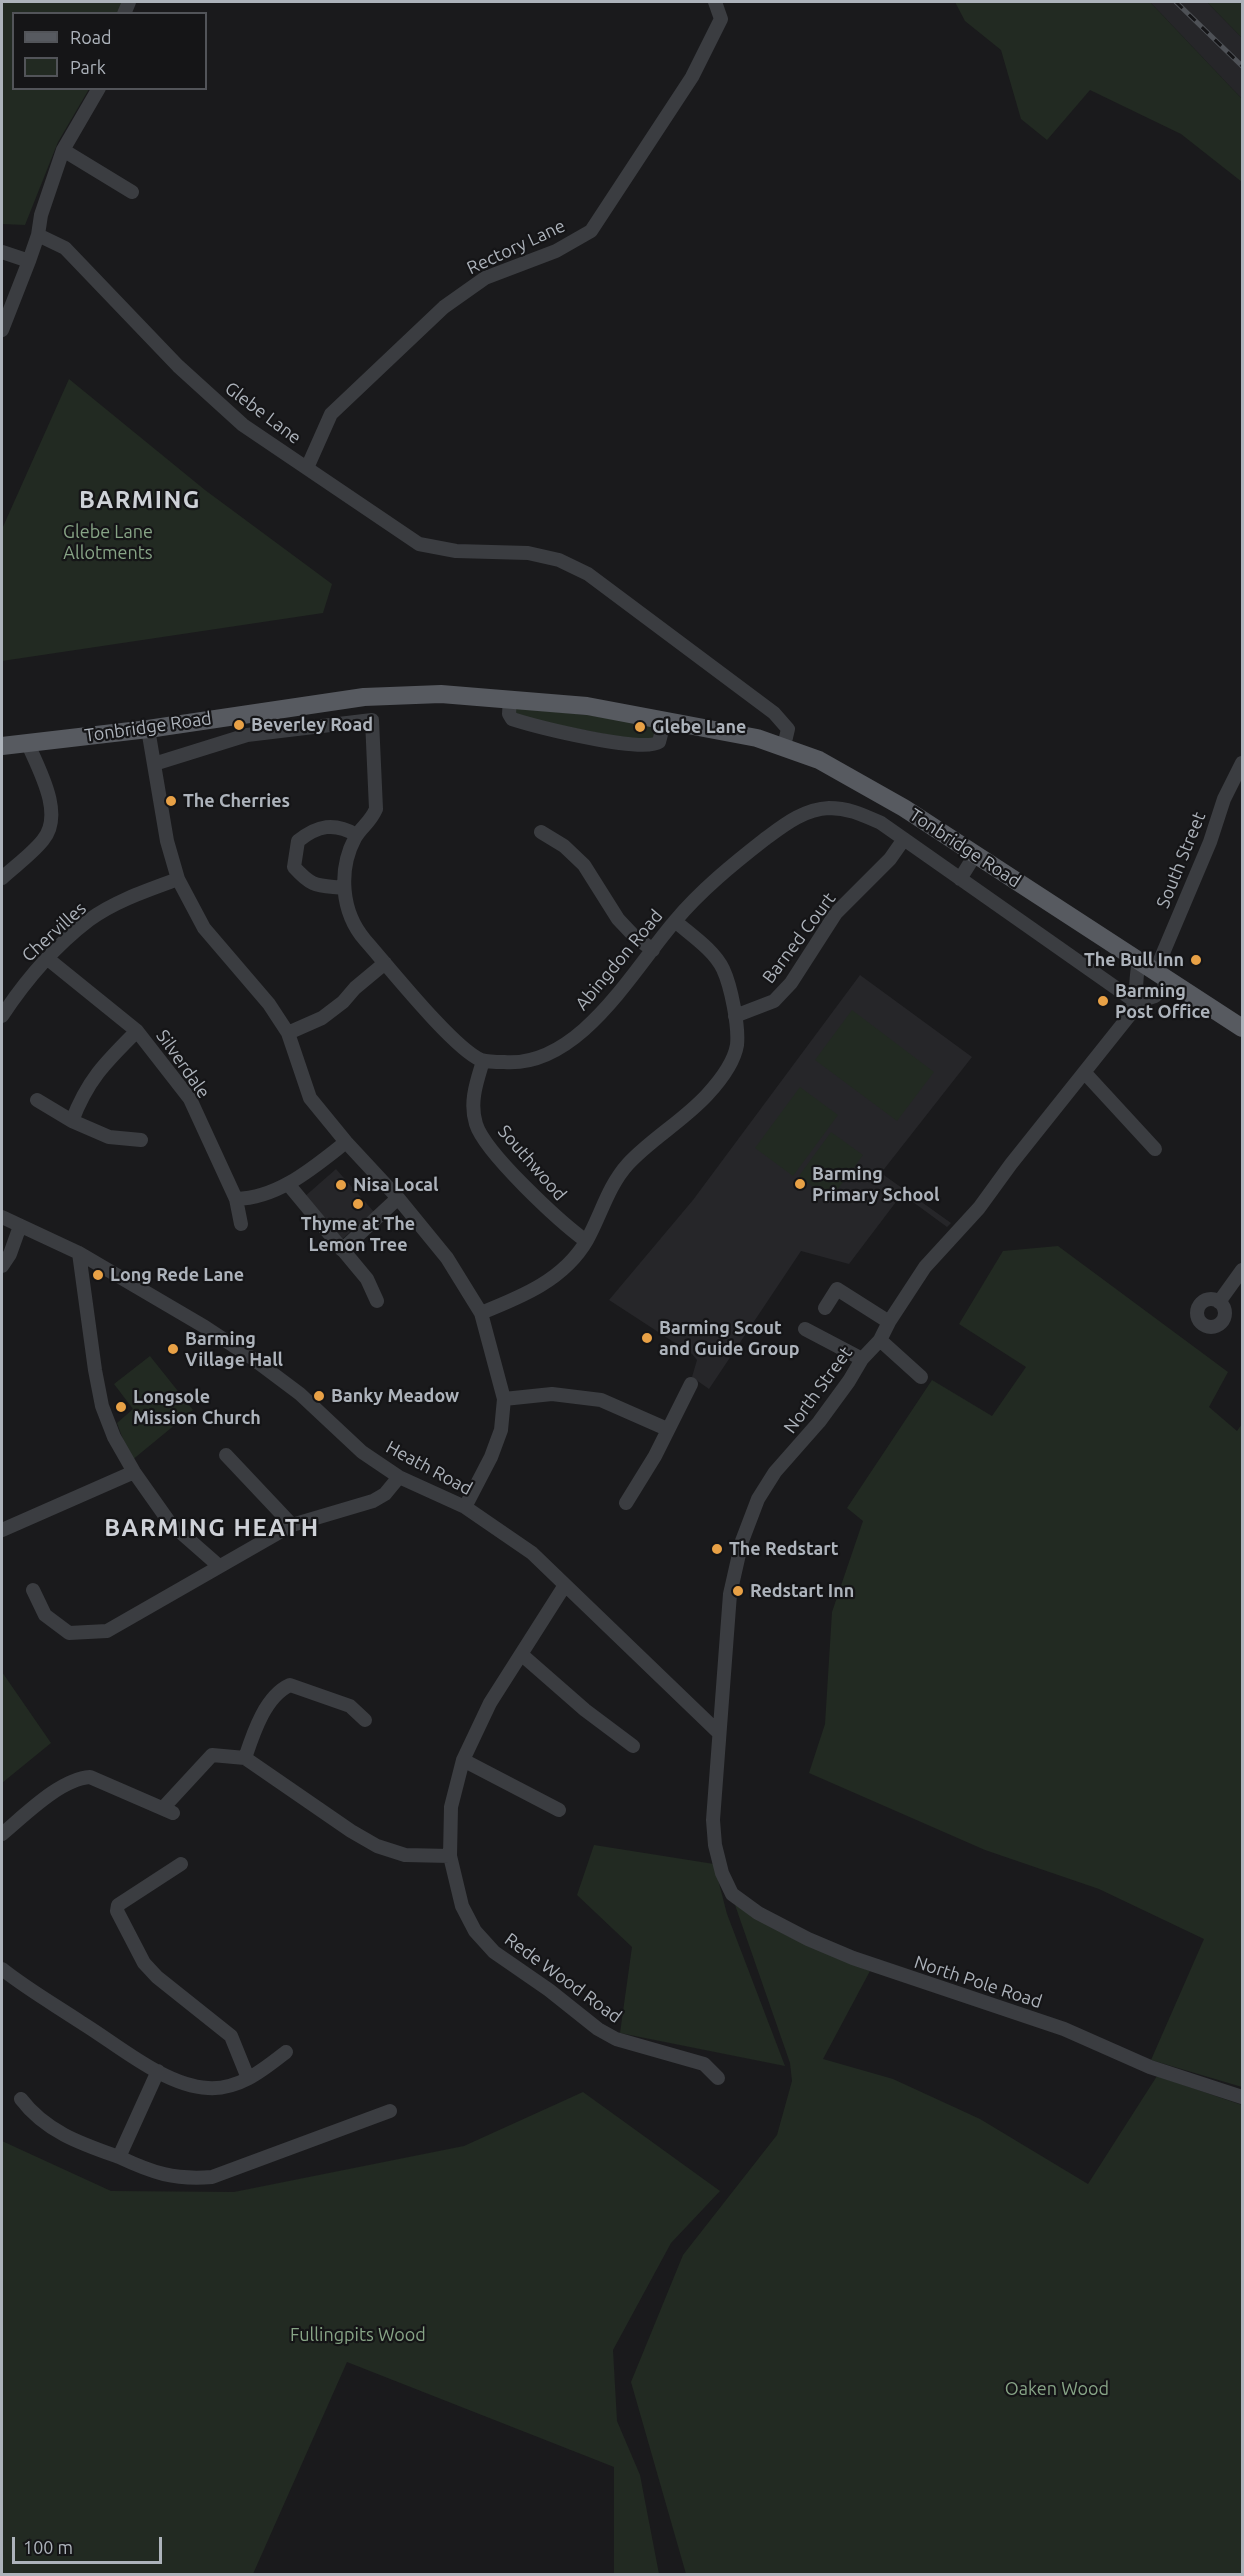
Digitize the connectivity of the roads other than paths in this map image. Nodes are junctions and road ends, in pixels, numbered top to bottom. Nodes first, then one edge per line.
1 (715, 2) edge
2 (98, 90) edge
3 (63, 150) junction
4 (132, 192) dead end
5 (38, 235) junction
6 (2, 252) edge
7 (29, 261) junction
8 (2, 330) edge
9 (307, 468) junction
10 (510, 698) junction
11 (665, 719) junction
12 (148, 729) junction
13 (27, 742) junction
14 (2, 746) edge
15 (784, 746) junction
16 (1242, 763) edge
17 (154, 764) junction
18 (541, 832) dead end
19 (357, 835) junction
20 (904, 839) junction
21 (975, 855) junction
22 (2, 878) edge
23 (178, 879) junction
24 (960, 879) junction
25 (344, 888) junction
26 (675, 921) junction
27 (653, 950) junction
28 (48, 959) junction
29 (385, 963) junction
30 (1147, 967) junction
31 (1171, 982) junction
32 (1136, 1002) junction
33 (2, 1016) edge
34 (735, 1016) junction
35 (1242, 1028) edge
36 (137, 1030) junction
37 (288, 1033) junction
38 (483, 1061) junction
39 (1085, 1072) junction
40 (37, 1100) dead end
41 (72, 1121) junction
42 (141, 1140) dead end
43 (346, 1142) junction
44 (1155, 1149) dead end
45 (288, 1184) junction
46 (398, 1198) junction
47 (237, 1200) junction
48 (2, 1217) edge
49 (242, 1224) dead end
50 (20, 1226) junction
51 (586, 1241) junction
52 (342, 1250) junction
53 (79, 1253) junction
54 (2, 1266) edge
55 (1242, 1270) edge
56 (377, 1301) dead end
57 (1219, 1302) dead end
58 (825, 1308) dead end
59 (481, 1313) junction
60 (889, 1322) junction
61 (805, 1329) dead end
62 (880, 1340) junction
63 (862, 1359) junction
64 (921, 1377) dead end
65 (692, 1380) dead end
66 (504, 1399) junction
67 (667, 1429) junction
68 (226, 1455) dead end
69 (134, 1472) junction
70 (399, 1477) junction
71 (626, 1503) dead end
72 (465, 1507) junction
73 (292, 1525) junction
74 (2, 1530) edge
75 (219, 1566) junction
76 (565, 1585) junction
77 (33, 1590) dead end
78 (521, 1654) junction
79 (365, 1720) dead end
80 (719, 1733) junction
81 (633, 1746) dead end
82 (245, 1758) junction
83 (463, 1760) junction
84 (559, 1810) dead end
85 (2, 1834) edge
86 (450, 1856) junction
87 (181, 1864) dead end
88 (722, 1873) joint
89 (2, 1969) edge
90 (286, 2052) dead end
91 (158, 2071) junction
92 (248, 2078) junction
93 (718, 2078) dead end
94 (1242, 2097) edge
95 (21, 2099) dead end
96 (390, 2111) dead end
97 (119, 2157) junction

1 - 9 street, Rectory Lane
2 - 3 street
3 - 4 street
3 - 5 street
5 - 7 street
5 - 9 street, Glebe Lane
6 - 7 street
7 - 8 street
9 - 15 street, Glebe Lane
10 - 11 main road, Tonbridge Road
10 - 11 street
10 - 12 main road, Tonbridge Road
11 - 15 main road, Tonbridge Road
12 - 13 main road, Tonbridge Road
12 - 17 street
13 - 14 main road, Tonbridge Road
13 - 22 street
15 - 21 main road, Tonbridge Road
16 - 30 street, South Street
17 - 19 street
17 - 23 street
18 - 27 street
19 - 25 street
19 - 25 street
20 - 24 street, Abingdon Road
20 - 26 street, Abingdon Road
20 - 34 street, Barned Court
21 - 24 street
21 - 30 main road, Tonbridge Road
23 - 28 street, Chervilles
23 - 37 street
24 - 32 street, Abingdon Road
25 - 29 street
26 - 27 street, Abingdon Road
26 - 34 street
27 - 38 street, Abingdon Road
28 - 33 street, Chervilles
28 - 36 street, Silverdale
29 - 37 street
29 - 38 street
30 - 31 main road, Tonbridge Road
30 - 32 street, North Street
31 - 32 street
31 - 35 main road, Tonbridge Road
32 - 39 street, North Street
34 - 51 street
36 - 41 street
36 - 47 street, Silverdale
37 - 43 street
38 - 51 street, Southwood
39 - 44 street
39 - 60 street, North Street
40 - 41 street
41 - 42 street
43 - 45 street
43 - 46 street
45 - 47 street
45 - 52 street
46 - 52 street
46 - 59 street
47 - 49 street, Silverdale
48 - 50 street, Heath Road
50 - 53 street, Heath Road
50 - 54 street
51 - 59 street
52 - 56 street
53 - 69 street
53 - 70 street, Heath Road
55 - 57 street
58 - 60 street
59 - 66 street
60 - 62 street, North Street
61 - 63 street
62 - 63 street, North Street
62 - 64 street
63 - 80 street, North Street
65 - 67 street
66 - 67 street
66 - 72 street
67 - 71 street
68 - 73 street
69 - 74 street
69 - 75 street
70 - 72 street, Heath Road
70 - 73 street
72 - 76 street, Heath Road
73 - 75 street
75 - 77 street
76 - 78 street, Rede Wood Road
76 - 80 street, Heath Road
78 - 81 street
78 - 83 street, Rede Wood Road
79 - 82 street
80 - 88 street, North Street
82 - 85 street
82 - 86 street
83 - 84 street
83 - 86 street, Rede Wood Road
86 - 93 street, Rede Wood Road
87 - 92 street
88 - 94 street, North Pole Road
89 - 91 street
90 - 92 street
91 - 92 street
91 - 97 street
95 - 97 street
96 - 97 street

